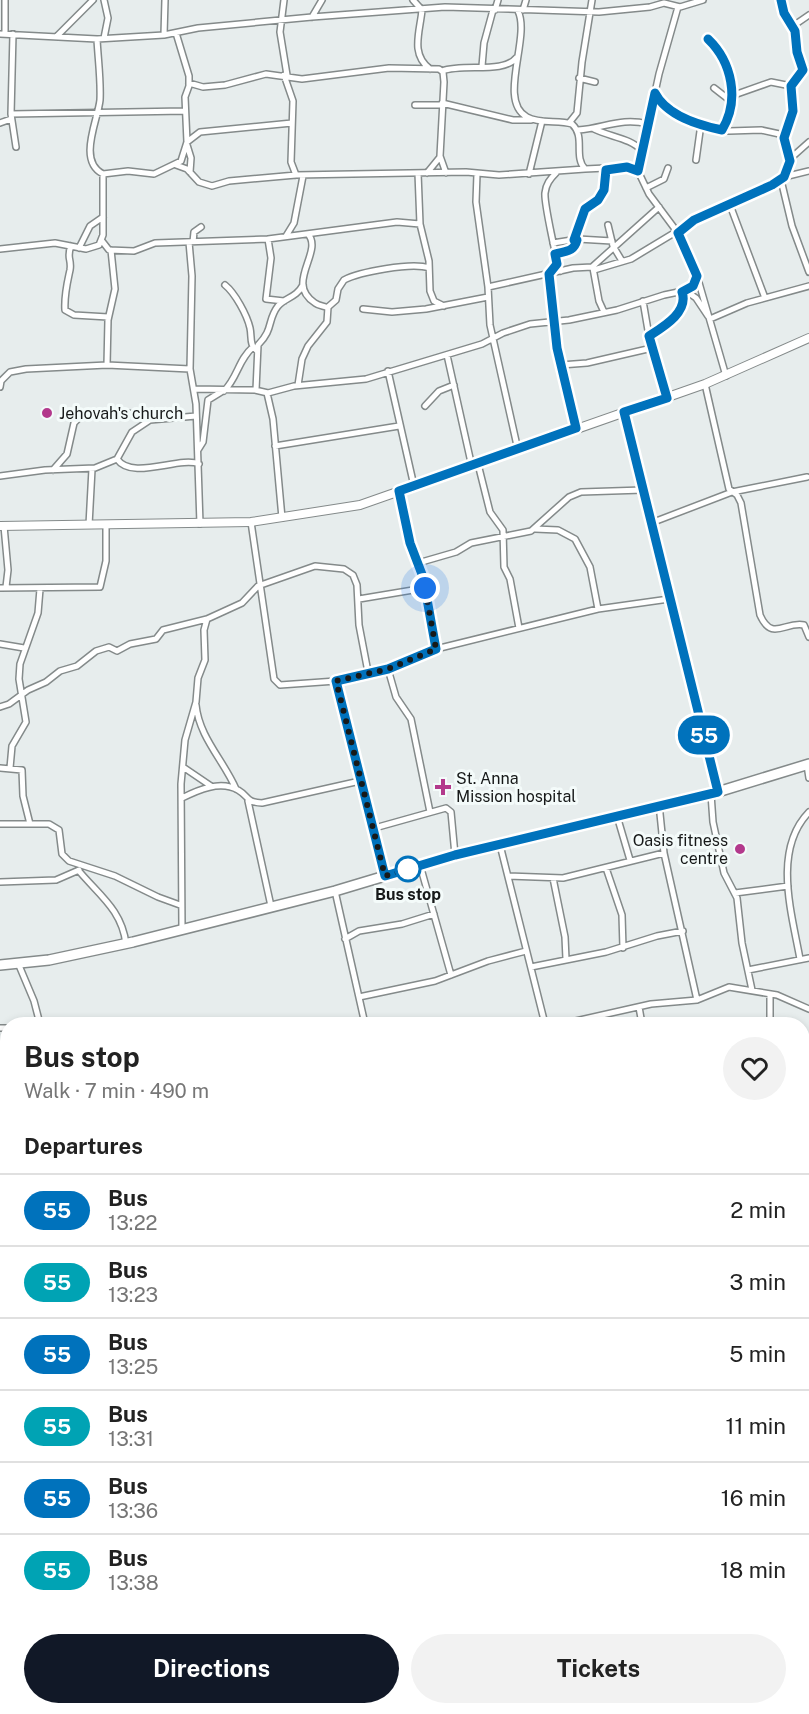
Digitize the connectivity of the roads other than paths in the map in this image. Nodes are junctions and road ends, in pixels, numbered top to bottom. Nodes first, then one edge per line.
1 (5, 0) edge
2 (93, 0) edge
3 (104, 0) edge
4 (165, 0) edge
5 (284, 0) edge
6 (322, 0) edge
7 (413, 0) edge
8 (426, 0) edge
9 (451, 0) edge
10 (498, 0) edge
11 (526, 0) edge
12 (592, 0) edge
13 (703, 0) edge
14 (781, 0) edge
15 (446, 7) junction
16 (678, 7) junction
17 (421, 9) junction
18 (494, 10) junction
19 (520, 11) junction
20 (590, 12) junction
21 (809, 15) edge
22 (312, 17) junction
23 (280, 21) junction
24 (793, 26) junction
25 (176, 33) junction
26 (2, 34) edge
27 (14, 34) junction
28 (164, 35) junction
29 (57, 36) junction
30 (97, 39) junction
31 (104, 39) junction
32 (708, 39) dead end
33 (516, 58) junction
34 (482, 66) junction
35 (430, 69) junction
36 (806, 70) edge
37 (442, 71) junction
38 (285, 75) junction
39 (579, 78) junction
40 (595, 82) dead end
41 (189, 83) junction
42 (791, 86) junction
43 (714, 88) dead end
44 (655, 93) junction
45 (732, 101) junction
46 (442, 104) junction
47 (415, 105) dead end
48 (185, 111) junction
49 (96, 113) junction
50 (11, 117) junction
51 (539, 120) junction
52 (0, 123) edge
53 (292, 123) junction
54 (569, 123) junction
55 (648, 124) junction
56 (701, 124) junction
57 (593, 129) junction
58 (578, 130) junction
59 (722, 130) junction
60 (784, 135) junction
61 (809, 142) edge
62 (187, 143) junction
63 (16, 147) dead end
64 (642, 151) junction
65 (440, 156) junction
66 (791, 158) junction
67 (696, 160) dead end
68 (176, 165) junction
69 (668, 168) dead end
70 (585, 169) junction
71 (606, 170) junction
72 (638, 171) junction
73 (809, 171) edge
74 (190, 172) junction
75 (446, 172) junction
76 (418, 173) junction
77 (556, 173) junction
78 (103, 174) junction
79 (425, 174) junction
80 (477, 174) junction
81 (529, 174) junction
82 (538, 174) junction
83 (300, 176) junction
84 (782, 178) junction
85 (547, 184) junction
86 (646, 188) junction
87 (730, 205) junction
88 (659, 207) junction
89 (103, 217) junction
90 (420, 224) junction
91 (608, 225) dead end
92 (201, 227) dead end
93 (678, 233) junction
94 (308, 234) junction
95 (286, 236) junction
96 (268, 239) junction
97 (576, 240) junction
98 (102, 242) junction
99 (191, 242) junction
100 (553, 243) junction
101 (613, 244) junction
102 (71, 246) junction
103 (79, 248) junction
104 (0, 249) edge
105 (111, 250) junction
106 (555, 254) junction
107 (622, 261) junction
108 (557, 264) junction
109 (429, 267) junction
110 (593, 269) junction
111 (561, 271) junction
112 (809, 272) edge
113 (550, 273) junction
114 (697, 276) junction
115 (225, 285) dead end
116 (303, 285) junction
117 (809, 286) edge
118 (488, 287) junction
119 (684, 291) junction
120 (488, 297) junction
121 (765, 298) junction
122 (643, 301) junction
123 (284, 302) junction
124 (444, 306) junction
125 (328, 308) junction
126 (363, 309) dead end
127 (604, 312) junction
128 (108, 316) junction
129 (709, 318) junction
130 (553, 322) junction
131 (649, 336) junction
132 (809, 338) edge
133 (493, 339) junction
134 (652, 348) junction
135 (255, 349) junction
136 (447, 355) junction
137 (107, 365) junction
138 (561, 365) junction
139 (190, 369) junction
140 (388, 371) junction
141 (3, 374) edge
142 (726, 375) junction
143 (705, 384) junction
144 (298, 386) junction
145 (454, 386) junction
146 (0, 387) edge
147 (194, 389) junction
148 (256, 390) junction
149 (223, 391) junction
150 (267, 393) junction
151 (667, 398) junction
152 (425, 406) dead end
153 (624, 412) junction
154 (196, 416) junction
155 (153, 418) junction
156 (399, 426) junction
157 (576, 428) junction
158 (275, 446) junction
159 (198, 450) junction
160 (518, 450) junction
161 (117, 459) junction
162 (199, 464) junction
163 (475, 466) junction
164 (92, 469) junction
165 (53, 470) junction
166 (0, 476) edge
167 (807, 477) dead end
168 (414, 486) junction
169 (643, 490) junction
170 (399, 491) junction
171 (732, 492) junction
172 (282, 518) junction
173 (251, 522) junction
174 (650, 523) junction
175 (200, 524) junction
176 (89, 525) junction
177 (106, 525) junction
178 (2, 526) edge
179 (535, 529) junction
180 (505, 538) junction
181 (418, 563) junction
182 (258, 586) junction
183 (3, 588) edge
184 (425, 588) junction
185 (40, 589) junction
186 (359, 598) junction
187 (669, 599) junction
188 (598, 609) junction
189 (207, 619) junction
190 (519, 628) junction
191 (809, 637) edge
192 (0, 644) edge
193 (24, 648) junction
194 (436, 649) junction
195 (388, 669) junction
196 (368, 672) junction
197 (336, 681) junction
198 (21, 695) junction
199 (195, 704) junction
200 (0, 707) edge
201 (808, 765) edge
202 (183, 767) junction
203 (0, 768) edge
204 (10, 768) junction
205 (809, 778) edge
206 (360, 781) junction
207 (212, 786) junction
208 (236, 789) junction
209 (714, 793) junction
210 (182, 798) junction
211 (248, 801) junction
212 (659, 804) junction
213 (430, 812) junction
214 (809, 812) edge
215 (617, 816) junction
216 (0, 824) edge
217 (30, 824) junction
218 (371, 829) junction
219 (501, 845) junction
220 (664, 853) junction
221 (455, 855) junction
222 (630, 860) junction
223 (420, 865) junction
224 (606, 868) junction
225 (81, 869) junction
226 (385, 876) junction
227 (508, 876) junction
228 (553, 878) junction
229 (0, 882) edge
230 (788, 886) junction
231 (335, 891) junction
232 (735, 893) junction
233 (180, 905) junction
234 (271, 906) junction
235 (434, 914) junction
236 (182, 929) junction
237 (683, 931) junction
238 (345, 939) junction
239 (126, 944) junction
240 (623, 948) junction
241 (526, 951) junction
242 (809, 958) edge
243 (566, 959) junction
244 (800, 959) junction
245 (18, 963) junction
246 (0, 965) edge
247 (531, 967) junction
248 (748, 970) junction
249 (451, 975) junction
250 (752, 990) junction
251 (770, 994) junction
252 (359, 997) junction
253 (698, 1000) junction
254 (639, 1007) junction
255 (809, 1010) edge
256 (39, 1017) edge
257 (363, 1017) edge
258 (543, 1017) edge
259 (601, 1017) edge
260 (641, 1017) edge
261 (770, 1017) edge

1 - 26 street
2 - 29 street
3 - 31 street
4 - 28 street
5 - 23 street
6 - 22 street
7 - 17 street
8 - 17 street
9 - 15 street
10 - 18 street
11 - 19 street
12 - 20 street
13 - 16 street
14 - 24 street
15 - 17 street
15 - 18 street
16 - 20 street
16 - 44 street
17 - 22 street
17 - 35 street
18 - 19 street
18 - 34 street
19 - 20 street
19 - 33 street
20 - 39 street
21 - 24 street
22 - 23 street
23 - 25 street
23 - 38 street
24 - 36 street
25 - 28 street
25 - 41 street
26 - 27 street
27 - 29 street
27 - 50 street
28 - 31 street
29 - 30 street
30 - 31 street
30 - 49 street
32 - 45 street
33 - 34 street
33 - 51 street
34 - 37 street
35 - 37 street
35 - 38 street
36 - 42 street
37 - 46 street
38 - 41 street
38 - 53 street
39 - 40 street
39 - 54 street
41 - 48 street
42 - 45 street
42 - 60 street
43 - 45 street
44 - 55 street
44 - 56 street
45 - 59 street
46 - 47 street
46 - 51 street
46 - 65 street
48 - 49 street
48 - 62 street
49 - 50 street
49 - 78 street
50 - 52 street
50 - 63 street
51 - 54 street
51 - 81 street
53 - 62 street
53 - 83 street
54 - 58 street
55 - 57 street
55 - 64 street
56 - 59 street
56 - 67 street
57 - 58 street
57 - 64 street
58 - 70 street
59 - 60 street
60 - 66 street
61 - 66 street
62 - 68 street
62 - 74 street
64 - 72 street
65 - 75 street
65 - 79 street
66 - 84 street
68 - 74 street
68 - 78 street
69 - 86 street
70 - 71 street
70 - 77 street
71 - 72 street
71 - 97 street
72 - 86 street
73 - 84 street
74 - 83 street
75 - 79 street
75 - 80 street
76 - 79 street
76 - 83 street
76 - 90 street
77 - 82 street
77 - 85 street
78 - 89 street
80 - 81 street
80 - 118 street
81 - 82 street
82 - 85 street
83 - 95 street
84 - 87 street
84 - 112 street
85 - 100 street
86 - 88 street
87 - 93 street
87 - 121 street
88 - 93 street
88 - 101 street
89 - 98 street
89 - 103 street
90 - 94 street
90 - 109 street
91 - 101 street
92 - 99 street
93 - 107 street
93 - 114 street
94 - 95 street
94 - 116 street
95 - 96 street
96 - 99 street
96 - 123 street
97 - 100 street
97 - 101 street
97 - 106 street
98 - 103 street
98 - 105 street
99 - 105 street
99 - 139 street
100 - 106 street
101 - 107 street
101 - 110 street
102 - 103 street
102 - 104 street
102 - 128 street
105 - 128 street
106 - 108 street
107 - 110 street
108 - 111 street
108 - 113 street
109 - 124 street
109 - 125 street
110 - 111 street
110 - 127 street
111 - 113 street
113 - 118 street
113 - 130 street
114 - 119 street
114 - 129 street
115 - 135 street
116 - 123 street
116 - 125 street
117 - 121 street
118 - 120 street
119 - 122 street
119 - 129 street
119 - 131 street
120 - 124 street
120 - 133 street
121 - 129 street
122 - 127 street
122 - 131 street
123 - 135 street
124 - 126 street
125 - 144 street
127 - 130 street
128 - 137 street
129 - 142 street
130 - 133 street
130 - 138 street
131 - 134 street
132 - 142 street
133 - 136 street
133 - 160 street
134 - 138 street
134 - 151 street
135 - 148 street
135 - 149 street
136 - 140 street
136 - 145 street
137 - 139 street
137 - 141 street
138 - 157 street
139 - 147 street
140 - 144 street
140 - 156 street
141 - 146 street
142 - 143 street
143 - 151 street
143 - 171 street
144 - 150 street
145 - 152 street
145 - 163 street
147 - 149 street
147 - 154 street
148 - 149 street
148 - 150 street
149 - 159 street
150 - 158 street
151 - 153 street
153 - 157 street
153 - 169 street
154 - 155 street
154 - 159 street
155 - 161 street
155 - 165 street
156 - 158 street
156 - 168 street
157 - 160 street
158 - 172 street
159 - 162 street
160 - 163 street
161 - 162 street
161 - 164 street
162 - 175 street
163 - 168 street
163 - 180 street
164 - 165 street
164 - 176 street
165 - 166 street
167 - 171 street
168 - 170 street
169 - 174 street
169 - 179 street
170 - 172 street
170 - 181 street
171 - 174 street
171 - 191 street
172 - 173 street
173 - 175 street
173 - 182 street
174 - 187 street
175 - 177 street
176 - 177 street
176 - 178 street
177 - 185 street
178 - 183 street
179 - 180 street
179 - 188 street
180 - 181 street
180 - 190 street
181 - 184 street
182 - 186 street
182 - 189 street
182 - 197 street
183 - 185 street
184 - 186 street
184 - 194 street
185 - 193 street
186 - 196 street
187 - 188 street
187 - 209 street
188 - 190 street
189 - 198 street
189 - 199 street
190 - 194 street
192 - 193 street
193 - 198 street
194 - 195 street
195 - 196 street
195 - 213 street
196 - 197 street
197 - 206 street
198 - 200 street
198 - 204 street
199 - 202 street
199 - 208 street
201 - 205 street
201 - 209 highway
202 - 207 street
202 - 210 street
203 - 204 street
204 - 217 street
206 - 211 street
206 - 218 street
207 - 208 street
207 - 210 street
208 - 211 street
209 - 212 highway
209 - 232 street
210 - 233 street
211 - 234 street
212 - 215 highway
212 - 220 street
213 - 218 street
213 - 221 street
214 - 230 street
215 - 219 highway
215 - 222 street
216 - 217 street
217 - 225 street
218 - 226 street
219 - 221 highway
219 - 227 street
220 - 222 street
220 - 237 street
221 - 223 highway
222 - 224 street
223 - 226 highway
223 - 235 street
224 - 228 street
224 - 240 street
225 - 229 street
225 - 233 street
225 - 239 street
226 - 231 highway
227 - 228 street
227 - 241 street
228 - 243 street
230 - 232 street
230 - 244 street
231 - 234 highway
231 - 238 street
232 - 248 street
233 - 236 street
234 - 236 highway
235 - 238 street
235 - 249 street
236 - 239 highway
237 - 240 street
237 - 253 street
238 - 252 street
239 - 245 highway
240 - 243 street
241 - 247 street
241 - 249 street
242 - 244 street
243 - 247 street
244 - 248 street
245 - 246 highway
245 - 256 street
247 - 258 street
248 - 250 street
249 - 252 street
250 - 251 street
250 - 253 street
251 - 255 street
251 - 261 street
252 - 257 street
253 - 254 street
254 - 259 street
254 - 260 street

